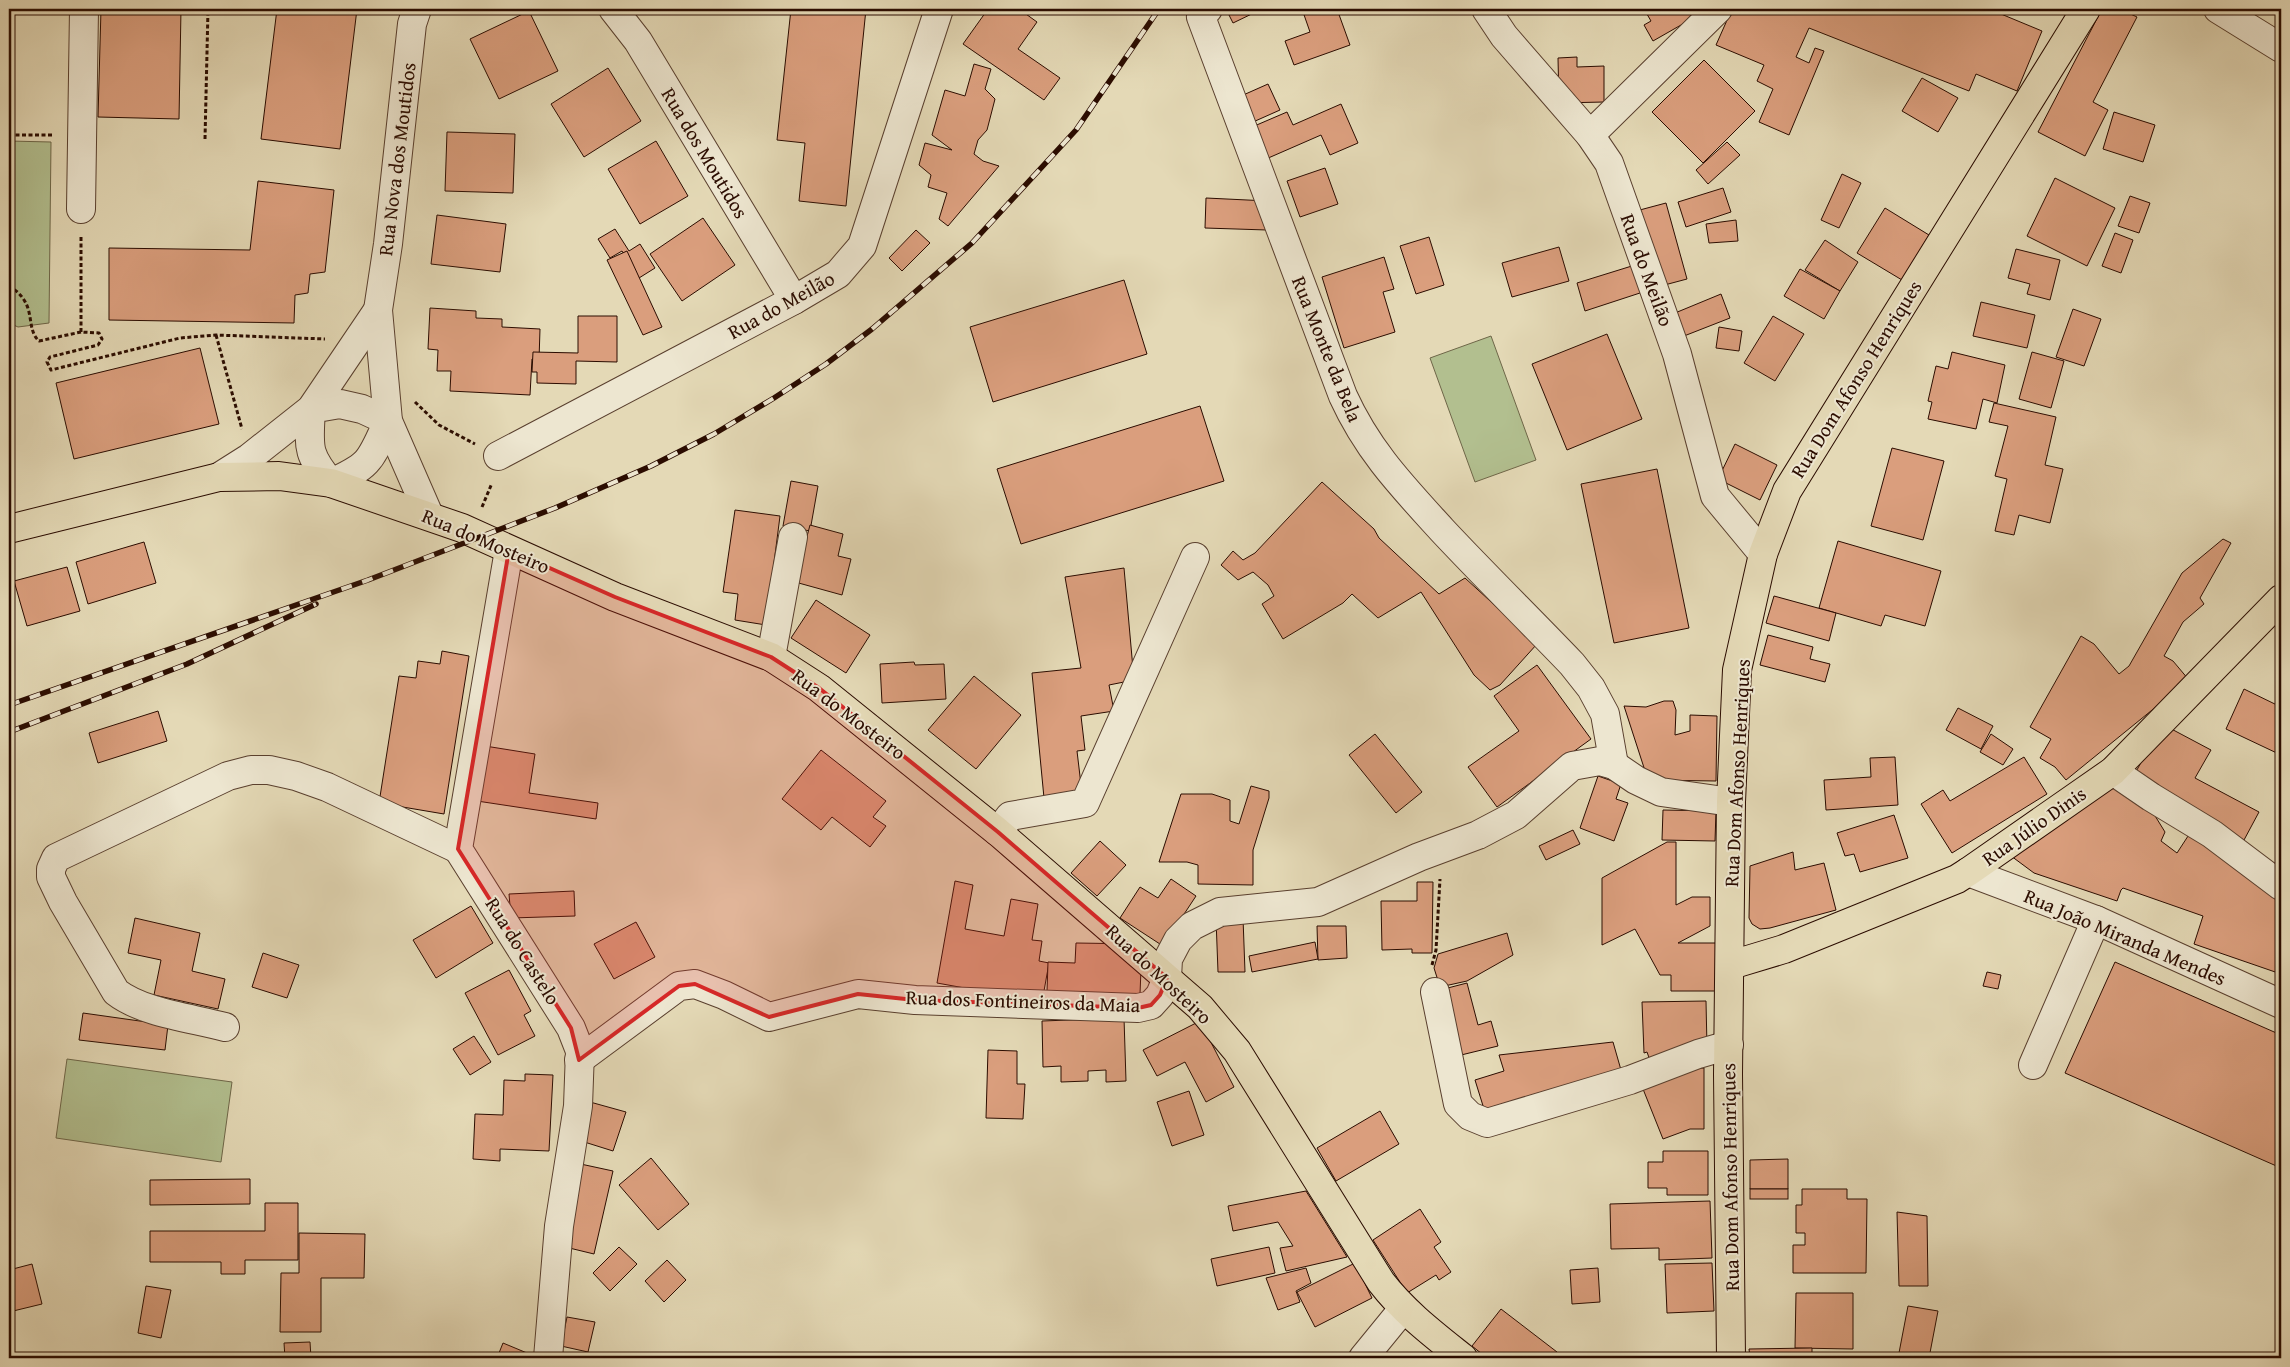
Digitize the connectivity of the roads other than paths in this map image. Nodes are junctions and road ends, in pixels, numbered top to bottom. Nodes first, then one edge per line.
1 (84, 9) edge
2 (417, 9) edge
3 (613, 9) edge
4 (939, 9) edge
5 (1208, 9) edge
6 (1486, 9) edge
7 (1718, 9) edge
8 (2086, 9) edge
9 (2218, 9) edge
10 (2281, 48) edge
11 (1590, 134) junction
12 (81, 209) dead end
13 (794, 300) junction
14 (378, 310) junction
15 (311, 409) junction
16 (388, 421) junction
17 (498, 456) road end
18 (219, 477) junction
19 (331, 483) junction
20 (429, 515) junction
21 (9, 529) edge
22 (793, 537) dead end
23 (510, 550) junction
24 (1763, 554) junction
25 (1195, 557) dead end
26 (2281, 599) edge
27 (771, 657) junction
28 (1614, 765) junction
29 (2113, 771) junction
30 (1731, 802) junction
31 (998, 832) junction
32 (458, 849) junction
33 (1968, 872) junction
34 (2281, 886) edge
35 (2096, 920) junction
36 (1731, 965) junction
37 (1167, 978) junction
38 (1435, 992) road end
39 (2281, 1004) edge
40 (225, 1027) dead end
41 (1729, 1045) junction
42 (579, 1060) junction
43 (2033, 1065) dead end
44 (1403, 1308) junction
45 (548, 1358) edge
46 (1363, 1358) edge
47 (1463, 1358) edge
48 (1731, 1358) edge

1 - 12 street
2 - 14 street, Rua Nova dos Moutidos
3 - 13 street, Rua dos Moutidos
4 - 13 street, Rua do Meilão
5 - 28 street, Rua Monte da Bela
6 - 11 street, Rua do Meilão
7 - 11 street
8 - 24 main road, Rua Dom Afonso Henriques
9 - 10 street
11 - 24 street, Rua do Meilão
13 - 17 street, Rua do Meilão
14 - 15 street, Rua Nova dos Moutidos
14 - 16 street, Rua Nova dos Moutidos
15 - 16 street, Rua Nova dos Moutidos
15 - 18 street, Rua Nova dos Moutidos
15 - 19 street
16 - 19 street, Rua Nova dos Moutidos
16 - 20 street, Rua Nova dos Moutidos
18 - 19 main road, Rua do Mosteiro
18 - 21 main road, Rua do Mosteiro
19 - 20 main road, Rua do Mosteiro
20 - 23 main road, Rua do Mosteiro
22 - 27 street
23 - 27 main road, Rua do Mosteiro
23 - 32 street
24 - 30 main road, Rua Dom Afonso Henriques
25 - 31 street
26 - 29 main road, Rua Júlio Dinis
27 - 31 main road, Rua do Mosteiro
28 - 30 street, Rua dos Fontineiros da Maia
28 - 37 street, Rua dos Fontineiros da Maia
29 - 33 main road, Rua Júlio Dinis
29 - 34 street
30 - 36 main road, Rua Dom Afonso Henriques
31 - 37 main road, Rua do Mosteiro
32 - 40 street
32 - 42 street, Rua do Castelo
33 - 35 street, Rua João Miranda Mendes
33 - 36 main road, Rua Júlio Dinis
35 - 39 street, Rua João Miranda Mendes
35 - 43 street
36 - 41 main road, Rua Dom Afonso Henriques
37 - 42 street, Rua dos Fontineiros da Maia
37 - 44 main road, Rua do Mosteiro
38 - 41 street
41 - 48 main road, Rua Dom Afonso Henriques
42 - 45 street, Rua do Castelo
44 - 46 street
44 - 47 main road, Rua do Mosteiro

